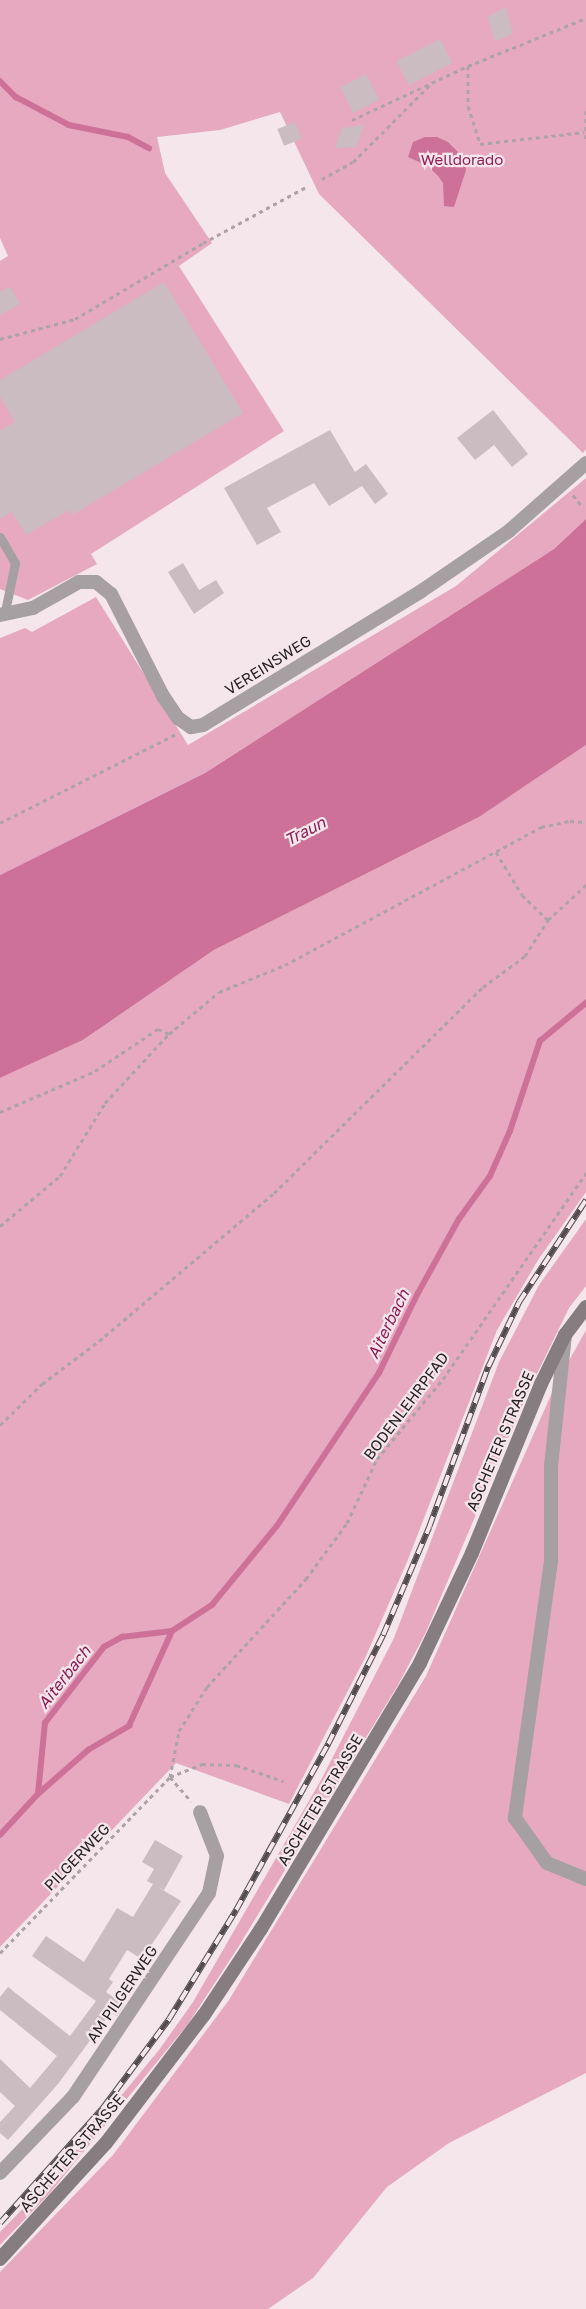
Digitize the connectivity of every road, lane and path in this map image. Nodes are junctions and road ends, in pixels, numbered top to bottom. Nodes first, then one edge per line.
1 (586, 18) edge
2 (468, 66) junction
3 (433, 82) junction
4 (586, 111) edge
5 (352, 120) dead end
6 (584, 132) junction
7 (586, 138) edge
8 (322, 179) dead end
9 (306, 187) dead end
10 (0, 339) edge
11 (586, 463) edge
12 (0, 537) edge
13 (2, 616) edge
14 (191, 727) junction
15 (586, 822) edge
16 (0, 823) edge
17 (496, 852) junction
18 (586, 885) edge
19 (548, 920) junction
20 (169, 1034) junction
21 (0, 1112) edge
22 (586, 1173) edge
23 (0, 1226) edge
24 (586, 1307) edge
25 (565, 1335) junction
26 (0, 1425) edge
27 (170, 1777) junction
28 (283, 1781) dead end
29 (200, 1812) joint
30 (586, 1879) edge
31 (0, 1953) edge
32 (0, 2173) edge
33 (0, 2259) edge

1 - 2 path
2 - 3 path
2 - 6 path
3 - 5 path
3 - 8 path
4 - 6 path
6 - 7 path
9 - 10 path
11 - 14 street, VEREINSWEG
12 - 13 lane
13 - 14 street
14 - 16 path
15 - 17 path
17 - 19 path
17 - 20 path
18 - 19 path
19 - 26 path
20 - 21 path
20 - 23 path
22 - 27 path, BODENLEHRPFAD
24 - 25 main road, ASCHETER STRASSE
25 - 30 street
25 - 33 main road, ASCHETER STRASSE
27 - 28 path
27 - 29 path
27 - 31 path, PILGERWEG
29 - 32 street, AM PILGERWEG

